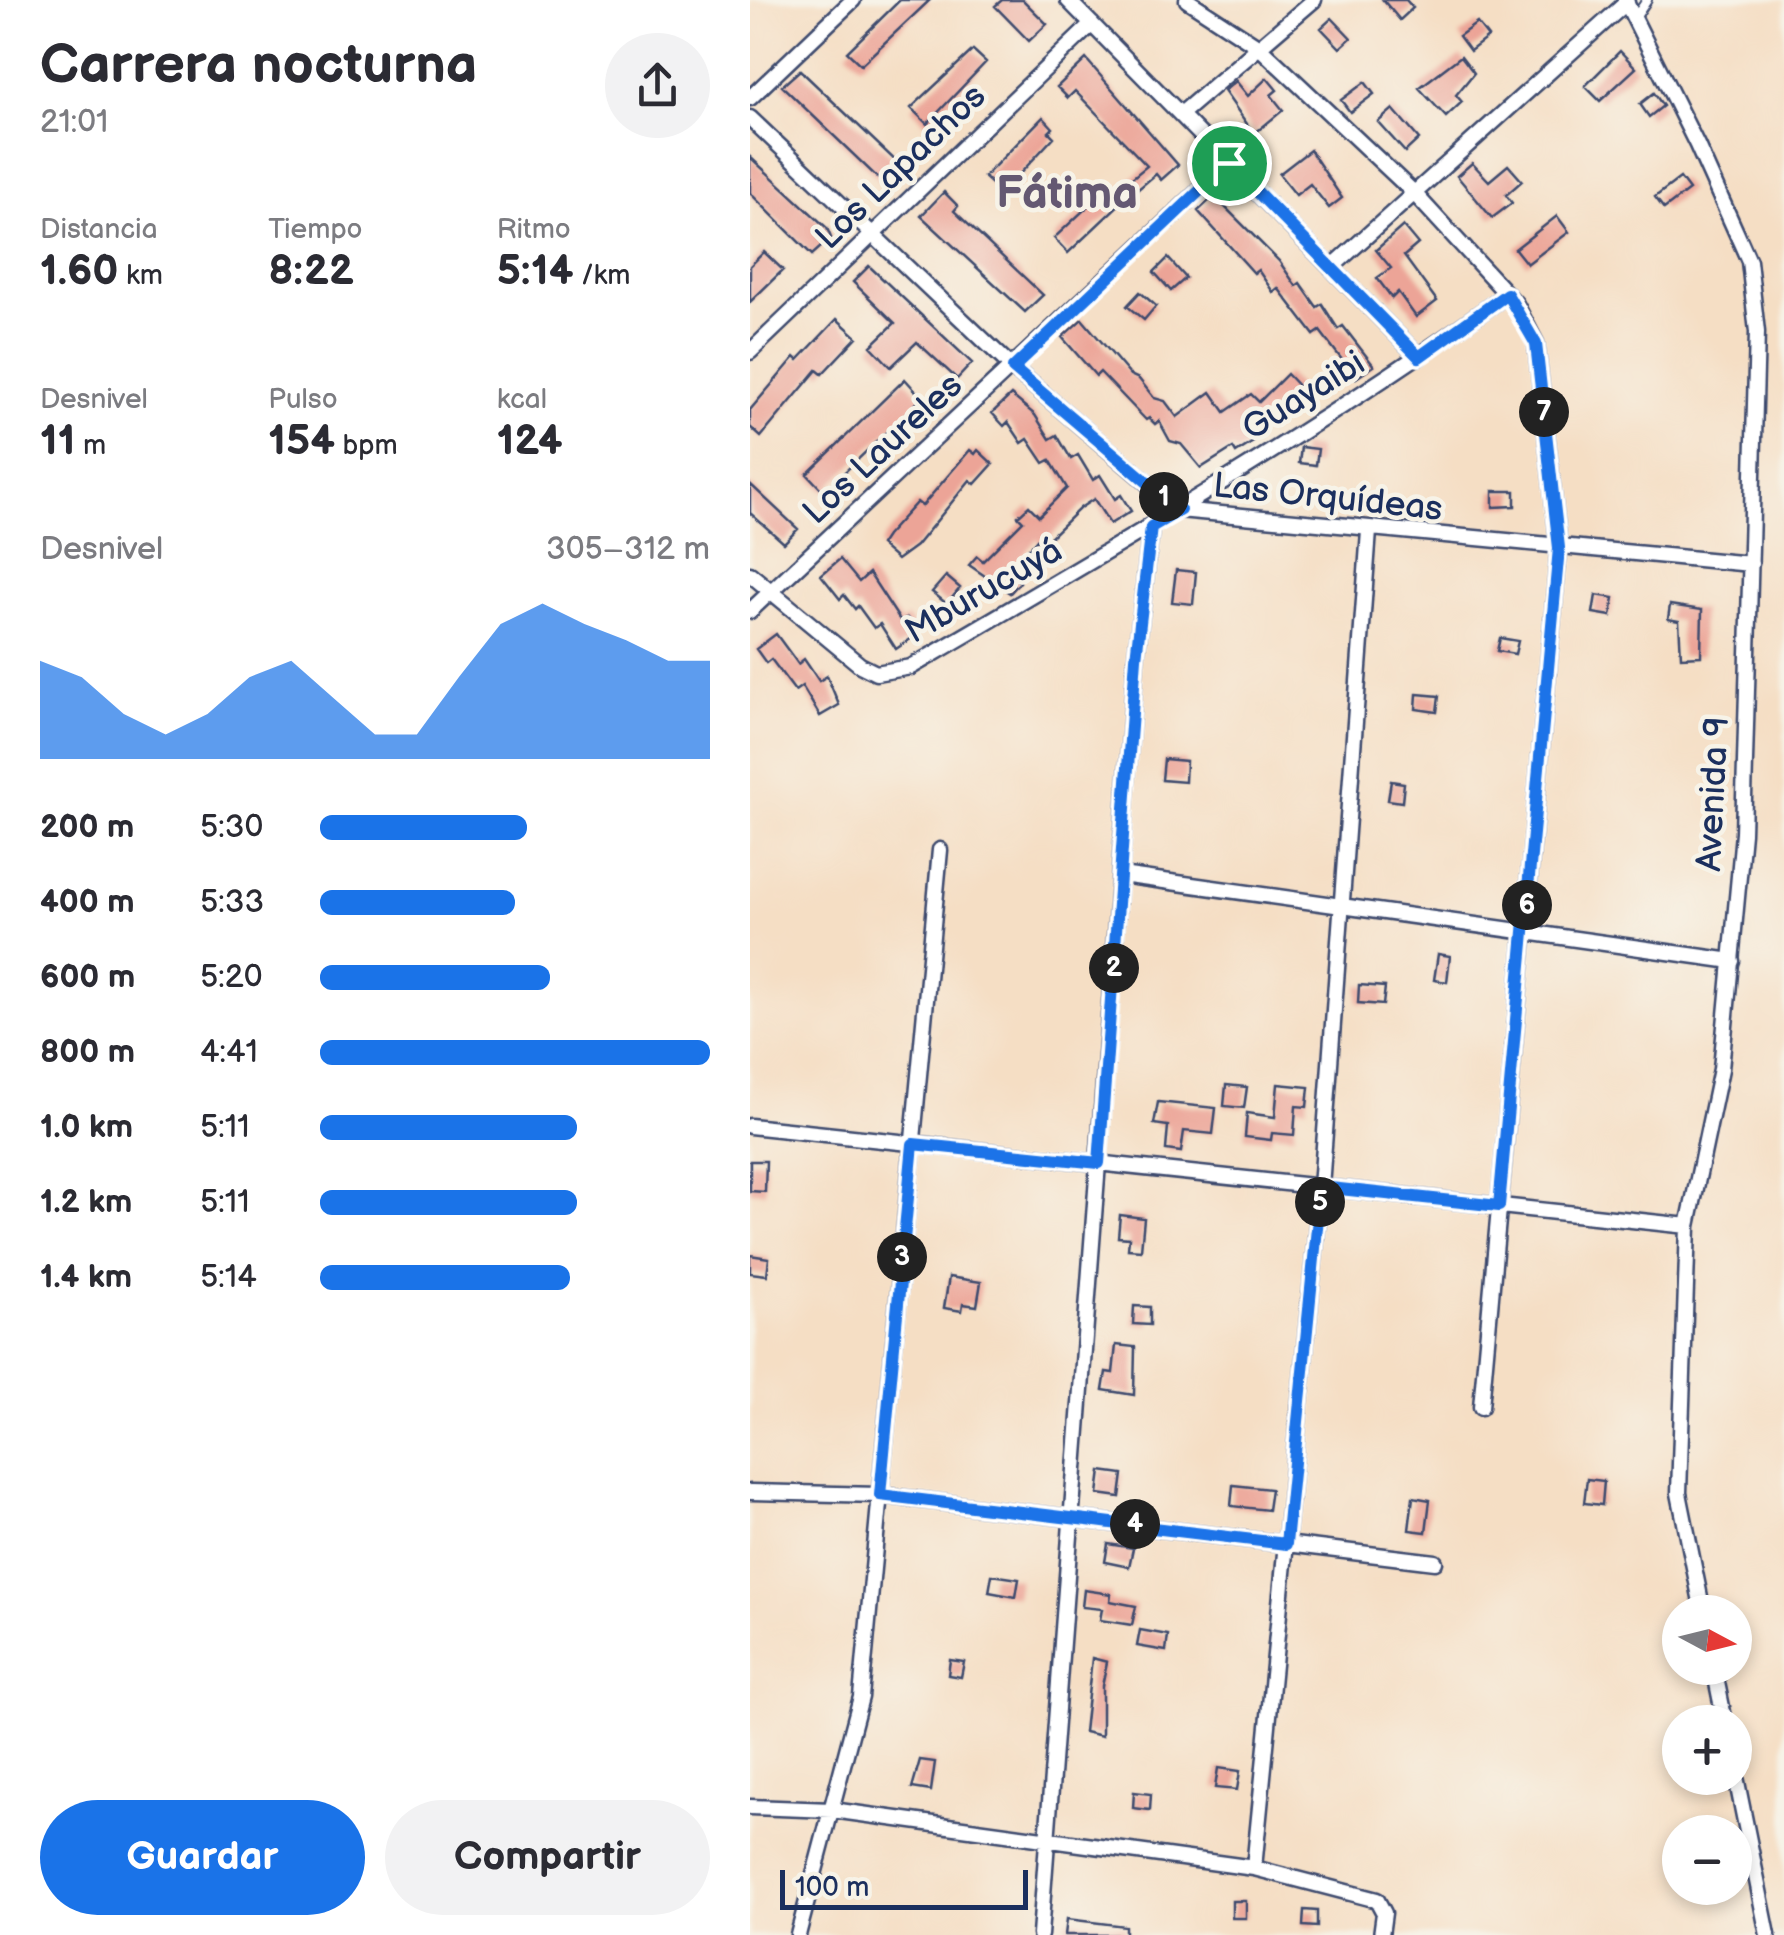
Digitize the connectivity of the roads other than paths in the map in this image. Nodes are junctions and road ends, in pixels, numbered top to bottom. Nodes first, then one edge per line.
1 (853, 0) edge
2 (1068, 0) edge
3 (1186, 0) edge
4 (1314, 0) edge
5 (1648, 0) edge
6 (1626, 1) edge
7 (1636, 18) junction
8 (1092, 24) junction
9 (1259, 47) junction
10 (750, 98) edge
11 (1181, 114) junction
12 (750, 118) edge
13 (1229, 163) junction
14 (1413, 192) junction
15 (873, 233) junction
16 (1332, 268) junction
17 (1507, 294) junction
18 (750, 352) edge
19 (1419, 357) junction
20 (1013, 368) junction
21 (1180, 510) junction
22 (1151, 527) junction
23 (1370, 531) junction
24 (1559, 548) junction
25 (1750, 564) junction
26 (750, 574) edge
27 (770, 592) junction
28 (750, 611) edge
29 (940, 850) dead end
30 (1121, 875) junction
31 (1342, 906) junction
32 (1524, 932) junction
33 (1732, 960) junction
34 (750, 1126) edge
35 (913, 1144) junction
36 (1099, 1163) junction
37 (1321, 1187) junction
38 (1499, 1206) junction
39 (1688, 1226) junction
40 (1481, 1407) dead end
41 (750, 1492) edge
42 (880, 1495) junction
43 (1073, 1516) junction
44 (1286, 1544) junction
45 (1435, 1562) dead end
46 (1700, 1595) edge
47 (1740, 1795) edge
48 (750, 1807) edge
49 (832, 1810) junction
50 (1046, 1839) junction
51 (1254, 1868) junction
52 (798, 1935) edge
53 (1040, 1935) edge
54 (1381, 1935) edge
55 (1768, 1935) edge

1 - 10 street
2 - 8 street
3 - 9 street
4 - 9 street
5 - 7 lane
6 - 7 street, Avenida 9
6 - 14 street
7 - 25 street, Avenida 9
8 - 11 street
8 - 15 street, Los Lapachos
9 - 11 street
9 - 14 street
11 - 13 street
12 - 15 street, Las Orquídeas
13 - 16 street
13 - 20 street, Los Laureles
14 - 16 street
14 - 17 street
15 - 18 street, Los Lapachos
15 - 20 street, Las Orquídeas
16 - 19 street
17 - 19 street, Guayaibi
17 - 24 street
19 - 21 street, Guayaibi
20 - 21 street, Las Orquídeas
20 - 27 street, Los Laureles
21 - 22 street, Guayaibi
21 - 23 street, Las Orquídeas
22 - 27 street, Mburucuyá
22 - 30 street
23 - 24 street, Las Orquídeas
23 - 31 street
24 - 25 street, Las Orquídeas
24 - 32 street
25 - 33 street, Avenida 9
26 - 27 street, Mburucuyá
27 - 28 street, Los Laureles
29 - 35 street
30 - 31 street
30 - 36 street
31 - 32 street
31 - 37 street
32 - 33 street
32 - 38 street
33 - 39 street, Avenida 9
34 - 35 street
35 - 36 street
35 - 42 street
36 - 37 street
36 - 43 street
37 - 38 street
37 - 44 street
38 - 39 street
38 - 40 street
39 - 46 street, Avenida 9
41 - 42 street
42 - 43 street
42 - 49 street
43 - 44 street
43 - 50 street
44 - 45 street
44 - 51 street
47 - 55 street
48 - 49 street
49 - 50 street
49 - 52 street
50 - 51 street
50 - 53 street
51 - 54 street

